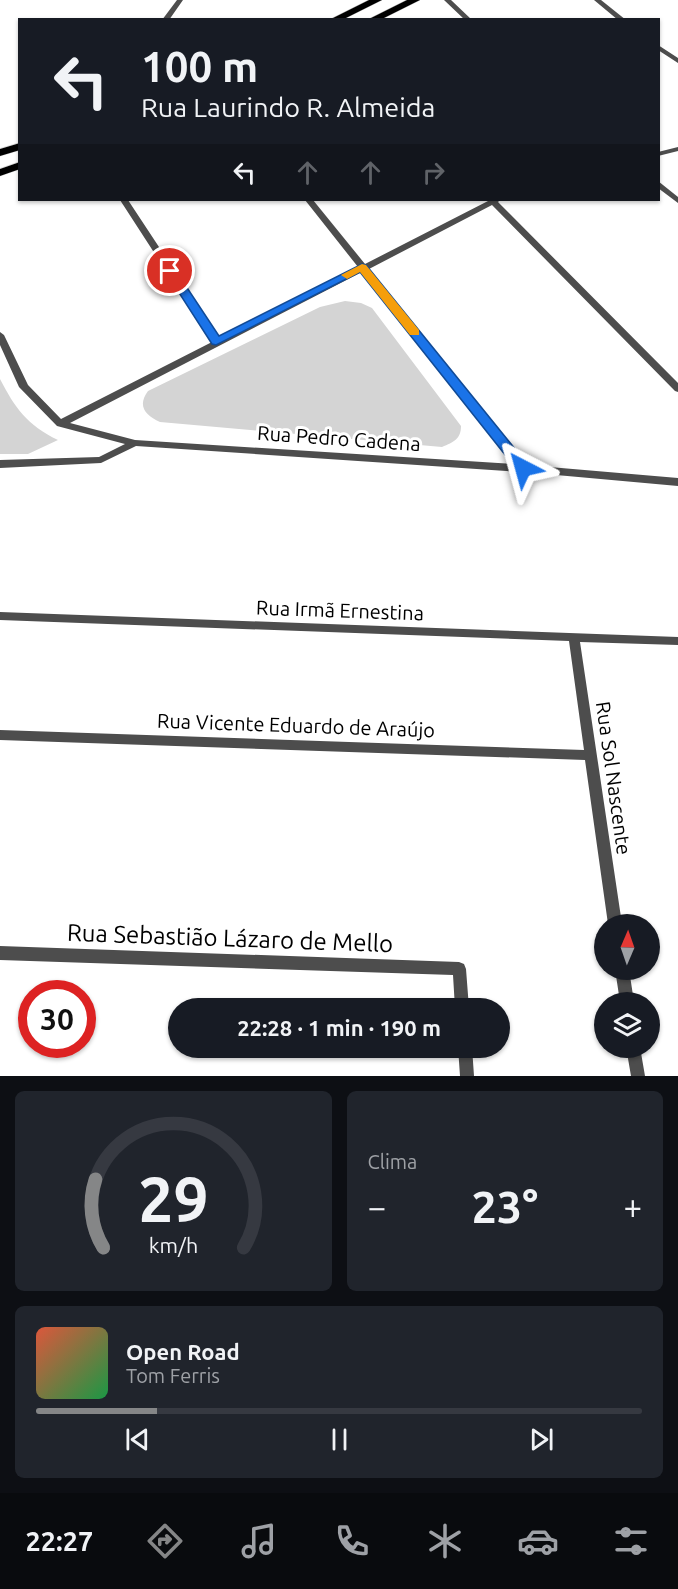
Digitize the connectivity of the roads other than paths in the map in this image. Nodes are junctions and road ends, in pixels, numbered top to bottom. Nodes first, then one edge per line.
1 (180, 0) edge
2 (377, 0) edge
3 (415, 0) edge
4 (447, 0) edge
5 (597, 0) edge
6 (166, 18) edge
7 (337, 18) edge
8 (375, 18) edge
9 (467, 18) edge
10 (620, 18) edge
11 (660, 48) edge
12 (678, 61) edge
13 (18, 147) edge
14 (678, 149) edge
15 (0, 153) edge
16 (660, 154) edge
17 (18, 166) edge
18 (0, 173) edge
19 (660, 185) edge
20 (125, 201) edge
21 (310, 201) edge
22 (491, 201) edge
23 (494, 201) edge
24 (678, 201) edge
25 (362, 267) junction
26 (0, 334) edge
27 (216, 342) junction
28 (678, 389) edge
29 (60, 424) junction
30 (135, 443) junction
31 (0, 464) edge
32 (523, 468) junction
33 (678, 482) edge
34 (0, 616) edge
35 (574, 637) junction
36 (678, 641) edge
37 (0, 735) edge
38 (590, 755) junction
39 (614, 914) edge
40 (0, 953) edge
41 (461, 998) edge
42 (466, 1058) edge
43 (635, 1058) edge
44 (467, 1076) edge
45 (638, 1076) edge

1 - 6 street
2 - 7 main road
3 - 8 main road
4 - 9 street
5 - 10 street
11 - 12 street
13 - 15 main road
14 - 16 street
17 - 18 main road
19 - 24 street
20 - 27 street
21 - 25 street
22 - 25 street
23 - 28 street
25 - 27 street
25 - 32 street
26 - 29 street
27 - 29 street
29 - 30 street, Rua Pedro Cadena
30 - 31 street
30 - 32 street, Rua Pedro Cadena
32 - 33 street, Rua Pedro Cadena
34 - 35 street, Rua Irmã Ernestina
35 - 36 street, Rua Irmã Ernestina
35 - 38 street, Rua Sol Nascente
37 - 38 street, Rua Vicente Eduardo de Araújo
38 - 39 street, Rua Sol Nascente
40 - 41 street, Rua Sebastião Lázaro de Mello
42 - 44 street
43 - 45 street

